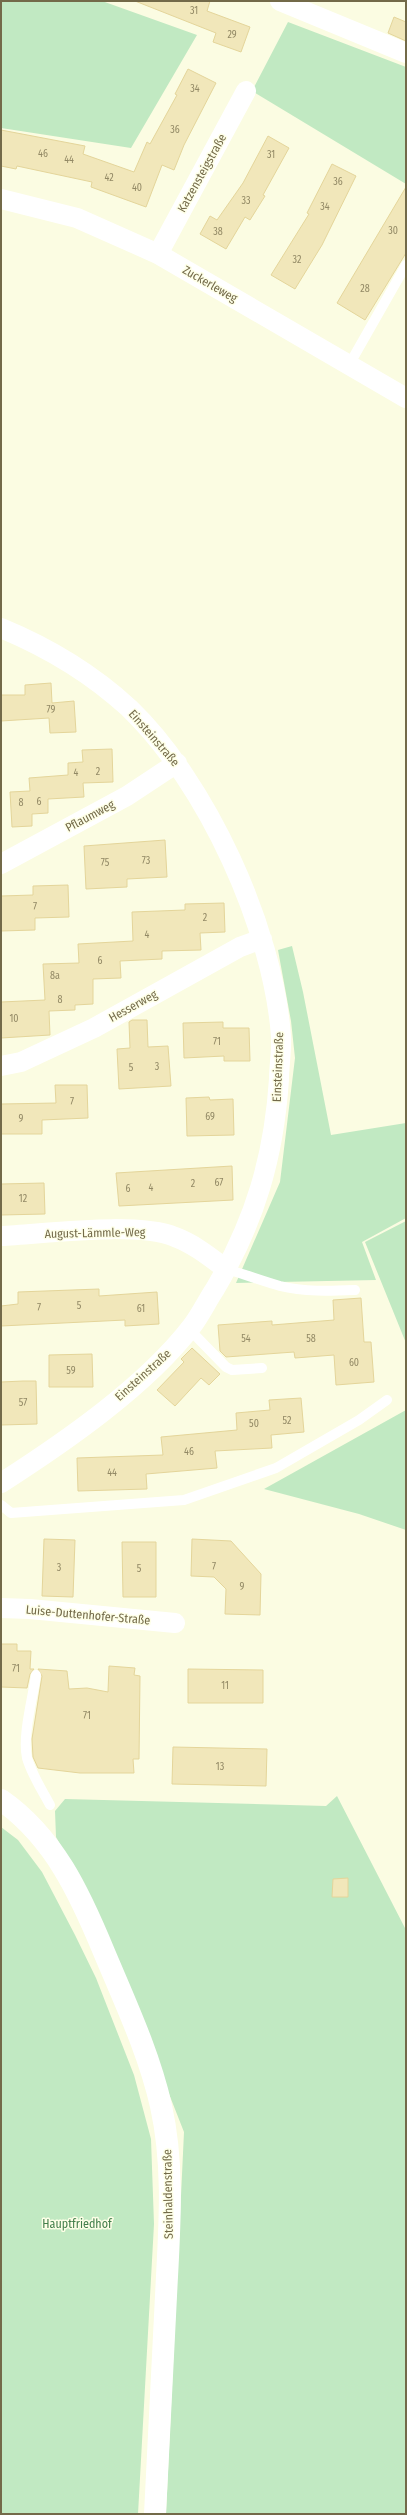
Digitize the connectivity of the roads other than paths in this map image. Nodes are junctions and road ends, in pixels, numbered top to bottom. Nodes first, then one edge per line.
1 (280, 1) edge
2 (406, 53) edge
3 (246, 91) dead end
4 (1, 199) edge
5 (158, 254) junction
6 (406, 265) edge
7 (349, 365) junction
8 (406, 398) edge
9 (1, 628) edge
10 (177, 764) junction
11 (1, 864) edge
12 (262, 939) junction
13 (1, 1066) edge
14 (1, 1236) edge
15 (226, 1269) junction
16 (355, 1290) dead end
17 (189, 1329) junction
18 (262, 1368) dead end
19 (387, 1400) dead end
20 (1, 1483) edge
21 (1, 1505) edge
22 (1, 1608) edge
23 (175, 1623) dead end
24 (36, 1675) dead end
25 (1, 1800) edge
26 (50, 1805) dead end
27 (155, 2514) edge

1 - 2 street
3 - 5 street, Katzensteigstraße
4 - 5 street, Zuckerleweg
5 - 7 street, Zuckerleweg
6 - 7 lane
7 - 8 street, Zuckerleweg
9 - 10 street, Einsteinstraße
10 - 11 street, Pflaumweg
10 - 12 street, Einsteinstraße
12 - 13 street, Hesserweg
12 - 15 street, Einsteinstraße
14 - 15 street, August-Lämmle-Weg
15 - 16 lane
15 - 17 street, Einsteinstraße
17 - 18 lane
17 - 20 street, Einsteinstraße
19 - 21 lane
22 - 23 street, Luise-Duttenhofer-Straße
24 - 26 lane
25 - 27 street, Steinhaldenstraße

